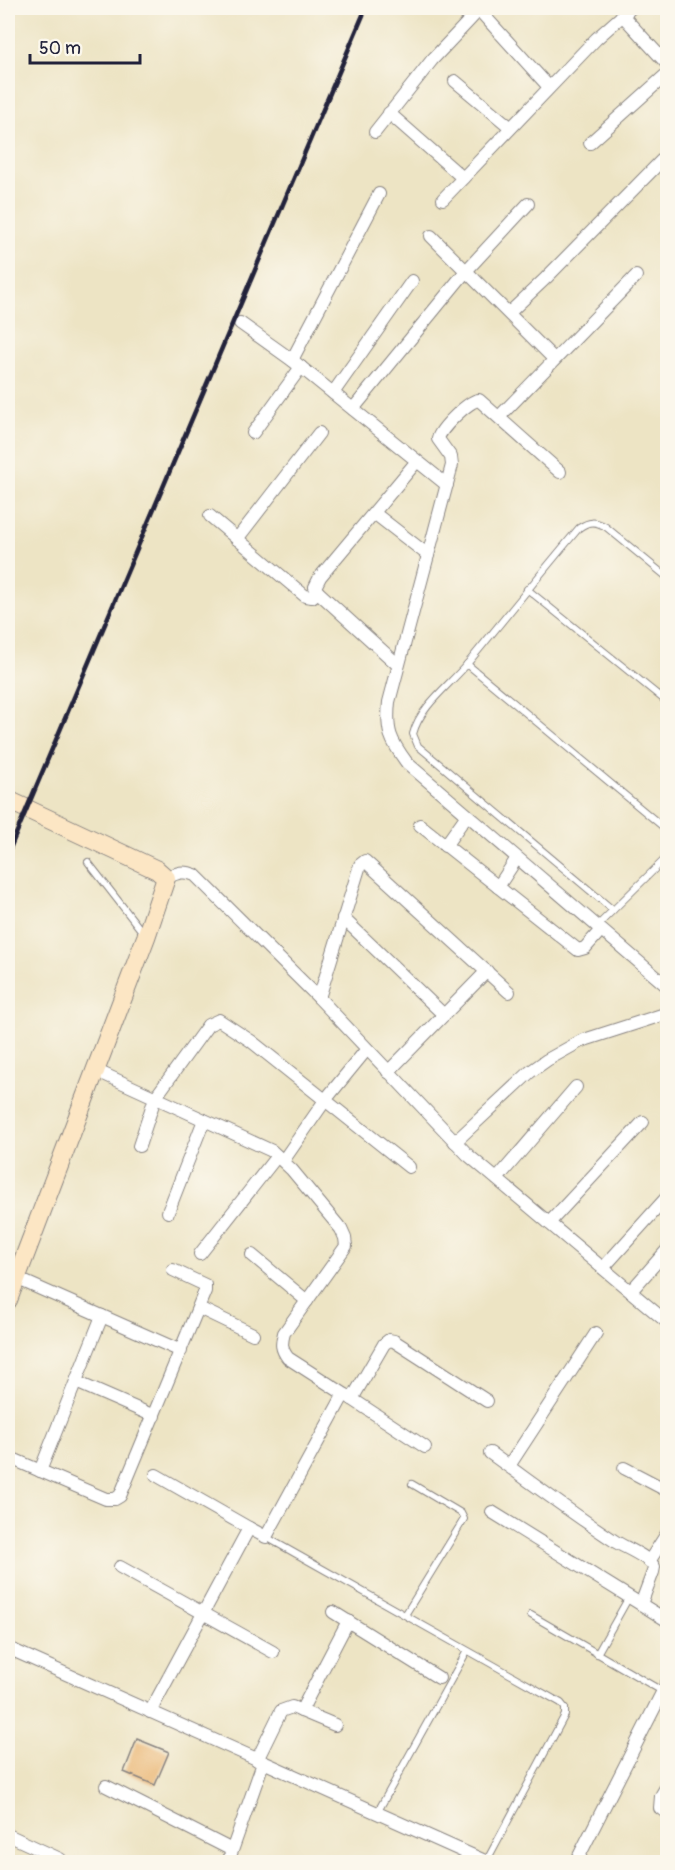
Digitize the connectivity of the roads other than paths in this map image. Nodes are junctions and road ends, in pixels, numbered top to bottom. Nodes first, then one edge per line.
1 (480, 9) edge
2 (626, 11) edge
3 (668, 65) edge
4 (668, 73) edge
5 (455, 81) dead end
6 (549, 87) junction
7 (389, 113) junction
8 (510, 127) junction
9 (375, 132) dead end
10 (590, 143) dead end
11 (668, 154) edge
12 (463, 178) junction
13 (379, 194) dead end
14 (443, 199) dead end
15 (528, 204) dead end
16 (431, 236) dead end
17 (466, 271) junction
18 (636, 276) dead end
19 (412, 281) dead end
20 (509, 313) junction
21 (240, 323) dead end
22 (554, 359) junction
23 (297, 363) junction
24 (333, 393) junction
25 (353, 409) junction
26 (499, 417) junction
27 (253, 433) dead end
28 (319, 433) dead end
29 (417, 461) junction
30 (560, 472) dead end
31 (447, 485) junction
32 (374, 513) junction
33 (210, 516) dead end
34 (237, 539) junction
35 (428, 555) junction
36 (668, 578) edge
37 (527, 589) junction
38 (318, 592) junction
39 (467, 664) junction
40 (398, 665) junction
41 (668, 703) edge
42 (8, 800) edge
43 (467, 815) junction
44 (420, 825) dead end
45 (668, 831) edge
46 (446, 846) junction
47 (668, 856) edge
48 (517, 858) junction
49 (88, 862) dead end
50 (166, 878) junction
51 (498, 886) junction
52 (613, 910) junction
53 (343, 918) junction
54 (599, 928) junction
55 (146, 937) junction
56 (487, 971) junction
57 (668, 987) edge
58 (509, 992) dead end
59 (319, 998) junction
60 (668, 1013) edge
61 (444, 1015) junction
62 (366, 1049) junction
63 (95, 1070) junction
64 (388, 1072) junction
65 (576, 1087) dead end
66 (155, 1098) junction
67 (326, 1099) junction
68 (204, 1120) junction
69 (643, 1122) dead end
70 (455, 1142) junction
71 (140, 1146) dead end
72 (280, 1158) junction
73 (410, 1167) dead end
74 (496, 1179) junction
75 (668, 1196) edge
76 (168, 1212) dead end
77 (549, 1223) junction
78 (668, 1249) edge
79 (200, 1254) dead end
80 (252, 1256) dead end
81 (603, 1268) junction
82 (173, 1270) dead end
83 (16, 1278) junction
84 (631, 1291) junction
85 (8, 1300) edge
86 (307, 1301) junction
87 (199, 1308) junction
88 (102, 1316) junction
89 (668, 1323) edge
90 (596, 1333) dead end
91 (253, 1334) dead end
92 (181, 1351) junction
93 (76, 1382) junction
94 (348, 1397) junction
95 (487, 1401) dead end
96 (154, 1416) junction
97 (425, 1447) dead end
98 (490, 1453) dead end
99 (8, 1457) edge
100 (509, 1466) junction
101 (624, 1468) dead end
102 (40, 1471) junction
103 (156, 1475) dead end
104 (412, 1484) dead end
105 (668, 1491) edge
106 (492, 1512) dead end
107 (249, 1528) junction
108 (668, 1532) edge
109 (266, 1538) junction
110 (650, 1560) junction
111 (120, 1567) dead end
112 (629, 1597) junction
113 (641, 1604) junction
114 (204, 1612) junction
115 (333, 1612) dead end
116 (531, 1615) dead end
117 (405, 1616) junction
118 (348, 1621) junction
119 (668, 1621) edge
120 (8, 1648) edge
121 (467, 1651) junction
122 (273, 1652) dead end
123 (597, 1654) junction
124 (439, 1678) dead end
125 (665, 1686) edge
126 (301, 1711) junction
127 (150, 1712) junction
128 (335, 1725) dead end
129 (260, 1762) junction
130 (668, 1784) edge
131 (106, 1786) dead end
132 (376, 1814) junction
133 (668, 1814) edge
134 (8, 1835) edge
135 (232, 1850) junction
136 (60, 1859) dead end
137 (486, 1862) edge
138 (228, 1863) edge
139 (576, 1863) edge

1 - 6 street
1 - 7 street
2 - 3 street
2 - 6 street
4 - 10 street
5 - 8 street
6 - 8 street
7 - 9 street
7 - 12 street
8 - 12 street
11 - 20 street
12 - 14 street
13 - 23 street
15 - 17 street
16 - 17 street
17 - 20 street
17 - 25 street
18 - 22 street
19 - 24 street
20 - 22 street
21 - 23 street
22 - 26 street
23 - 24 street
23 - 27 street
24 - 25 street
25 - 29 street
26 - 30 street
26 - 31 street
28 - 34 street
29 - 31 street
29 - 32 street
31 - 35 street
32 - 35 street
32 - 38 street
33 - 34 street
34 - 38 street
35 - 40 street
36 - 37 lane
37 - 39 lane
37 - 41 lane
38 - 40 street
39 - 45 lane
39 - 52 lane
40 - 43 street
42 - 50 main road
43 - 46 street
43 - 48 street
44 - 46 street
46 - 51 street
47 - 52 lane
48 - 51 street
48 - 54 street
49 - 55 lane
50 - 55 main road
50 - 59 street
51 - 54 street
52 - 54 lane
53 - 56 street
53 - 59 street
53 - 61 street
54 - 57 street
55 - 63 main road
56 - 58 street
56 - 61 street
59 - 62 street
60 - 70 street
61 - 64 street
62 - 64 street
62 - 67 street
63 - 66 street
63 - 83 main road
64 - 70 street
65 - 74 street
66 - 67 street
66 - 68 street
66 - 71 street
67 - 72 street
67 - 73 street
68 - 72 street
68 - 76 street
69 - 77 street
70 - 74 street
72 - 79 street
72 - 86 street
74 - 77 street
75 - 81 street
77 - 81 street
78 - 84 street
80 - 86 street
81 - 84 street
82 - 87 street
83 - 85 main road
83 - 88 street
84 - 89 street
86 - 94 street
87 - 91 street
87 - 92 street
88 - 92 street
88 - 93 street
90 - 100 street
92 - 96 street
93 - 96 street
93 - 102 street
94 - 95 street
94 - 97 street
94 - 109 street
96 - 102 street
98 - 100 street
99 - 102 street
100 - 110 street
101 - 105 street
103 - 107 street
104 - 117 lane
106 - 112 street
107 - 109 street
107 - 114 street
108 - 110 street
109 - 117 lane
110 - 113 street
111 - 114 street
112 - 113 street
112 - 123 lane
113 - 119 street
114 - 122 street
114 - 127 street
115 - 118 street
116 - 123 lane
117 - 121 lane
118 - 124 street
118 - 126 street
120 - 127 street
121 - 132 lane
121 - 137 lane
123 - 125 lane
125 - 139 street
126 - 128 street
126 - 129 street
127 - 129 street
129 - 132 street
129 - 135 street
130 - 133 street
131 - 135 street
132 - 137 street
134 - 136 street
135 - 138 street

